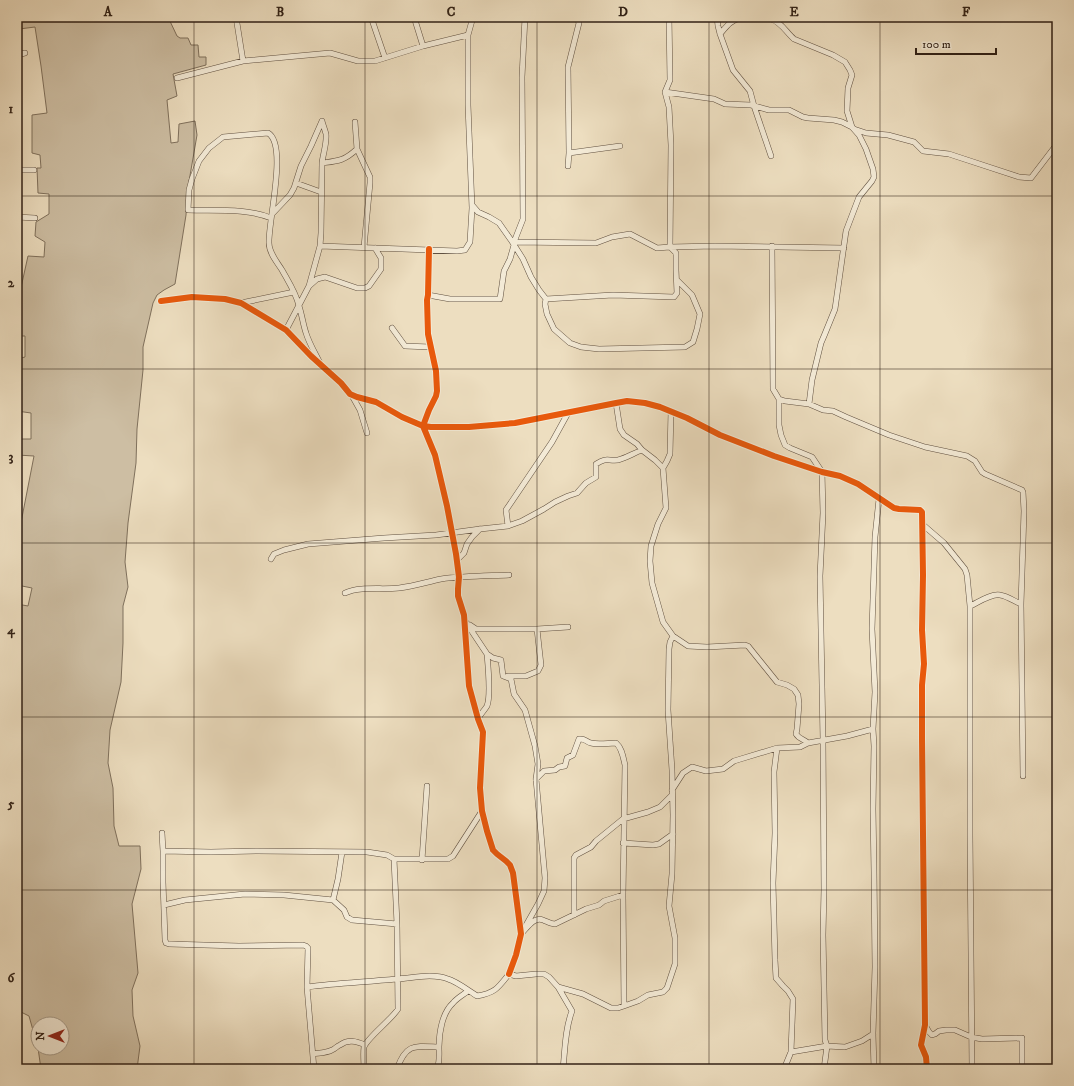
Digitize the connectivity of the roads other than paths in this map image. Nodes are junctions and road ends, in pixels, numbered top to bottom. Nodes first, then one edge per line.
1 (236, 17) edge
2 (371, 17) edge
3 (414, 17) edge
4 (473, 17) edge
5 (525, 17) edge
6 (577, 17) edge
7 (669, 17) edge
8 (717, 17) edge
9 (736, 18) edge
10 (720, 34) junction
11 (468, 35) junction
12 (424, 46) junction
13 (25, 54) dead end
14 (17, 55) edge
15 (385, 58) junction
16 (243, 61) junction
17 (177, 78) dead end
18 (665, 92) junction
19 (754, 106) junction
20 (355, 122) dead end
21 (853, 128) junction
22 (1057, 144) edge
23 (620, 146) dead end
24 (357, 149) junction
25 (569, 153) junction
26 (771, 156) dead end
27 (322, 163) junction
28 (568, 166) dead end
29 (17, 170) edge
30 (34, 170) dead end
31 (296, 183) junction
32 (321, 192) junction
33 (472, 205) junction
34 (272, 212) junction
35 (17, 217) edge
36 (35, 218) dead end
37 (271, 218) junction
38 (514, 245) junction
39 (320, 246) junction
40 (772, 246) junction
41 (364, 247) junction
42 (670, 247) junction
43 (375, 248) junction
44 (844, 248) junction
45 (429, 249) junction
46 (677, 280) junction
47 (309, 286) junction
48 (294, 292) junction
49 (428, 295) junction
50 (546, 299) junction
51 (161, 300) dead end
52 (241, 303) junction
53 (299, 305) junction
54 (392, 328) dead end
55 (286, 330) junction
56 (430, 347) junction
57 (321, 365) junction
58 (350, 394) junction
59 (779, 399) junction
60 (616, 403) junction
61 (809, 404) junction
62 (671, 411) junction
63 (568, 412) junction
64 (423, 426) junction
65 (367, 433) dead end
66 (642, 450) junction
67 (663, 468) junction
68 (822, 472) junction
69 (879, 499) junction
70 (922, 524) junction
71 (508, 526) junction
72 (480, 529) junction
73 (452, 533) junction
74 (271, 559) dead end
75 (457, 560) junction
76 (509, 574) dead end
77 (459, 577) junction
78 (345, 594) dead end
79 (1021, 604) junction
80 (970, 606) junction
81 (465, 620) junction
82 (568, 627) dead end
83 (537, 629) junction
84 (673, 636) junction
85 (487, 654) junction
86 (503, 676) junction
87 (478, 720) junction
88 (873, 729) junction
89 (823, 740) junction
90 (808, 743) junction
91 (777, 748) junction
92 (1023, 776) dead end
93 (536, 779) junction
94 (428, 786) dead end
95 (672, 792) junction
96 (482, 811) junction
97 (623, 819) junction
98 (162, 833) dead end
99 (673, 834) junction
100 (623, 843) junction
101 (163, 852) junction
102 (342, 852) junction
103 (394, 860) junction
104 (422, 860) junction
105 (623, 896) junction
106 (333, 900) junction
107 (164, 905) junction
108 (574, 915) junction
109 (397, 924) junction
110 (521, 934) junction
111 (509, 974) junction
112 (398, 979) junction
113 (307, 987) junction
114 (558, 987) junction
115 (468, 991) junction
116 (624, 1006) junction
117 (925, 1025) junction
118 (873, 1034) junction
119 (971, 1037) junction
120 (365, 1045) junction
121 (827, 1046) junction
122 (439, 1047) junction
123 (792, 1052) junction
124 (313, 1054) junction
125 (314, 1069) edge
126 (364, 1069) edge
127 (397, 1069) edge
128 (437, 1069) edge
129 (562, 1069) edge
130 (784, 1069) edge
131 (824, 1069) edge
132 (874, 1069) edge
133 (927, 1069) edge
134 (972, 1069) edge
135 (1022, 1069) edge

1 - 16 street
2 - 15 street
3 - 12 street
4 - 11 street
5 - 42 street
6 - 25 street
7 - 18 street
8 - 10 street
9 - 10 street
9 - 21 street
10 - 19 street
11 - 12 street
11 - 33 street
12 - 15 street
13 - 14 street
15 - 16 street
16 - 17 street
18 - 19 street
18 - 42 street
19 - 21 street
19 - 26 street
20 - 24 street
21 - 22 street
21 - 44 street
23 - 25 street
24 - 27 street
24 - 41 street
25 - 28 street
27 - 31 street
27 - 32 street
29 - 30 street
31 - 32 street
31 - 34 street
32 - 39 street
33 - 38 street
33 - 45 street
34 - 37 street
34 - 37 street
35 - 36 street
37 - 48 street
38 - 49 street
38 - 50 street
39 - 41 street
39 - 47 street
40 - 42 street
40 - 44 street
40 - 59 street
41 - 43 street
42 - 46 street
43 - 45 street
43 - 47 street
44 - 61 street
45 - 49 street
46 - 50 street
46 - 50 street
47 - 53 street
48 - 52 street
48 - 53 street
49 - 56 street
51 - 52 street
52 - 55 street
53 - 55 street
53 - 57 street
54 - 56 street
55 - 57 street
56 - 64 street
57 - 58 street
58 - 64 street
58 - 65 street
59 - 61 street
59 - 68 street
60 - 62 street
60 - 63 street
60 - 66 street
61 - 79 street
62 - 67 street
62 - 68 street
63 - 64 street
63 - 71 street
64 - 73 street
66 - 67 street
66 - 71 street
67 - 84 street
68 - 69 street
68 - 89 street
69 - 70 street
69 - 88 street
70 - 80 street
70 - 117 street
71 - 72 street
72 - 73 street
72 - 75 street
73 - 74 street
73 - 75 street
75 - 77 street
76 - 77 street
77 - 78 street
77 - 81 street
79 - 80 street
79 - 92 street
80 - 119 street
81 - 83 street
81 - 85 street
81 - 87 street
82 - 83 street
83 - 86 street
84 - 90 street
84 - 95 street
85 - 86 street
85 - 87 street
86 - 93 street
87 - 96 street
88 - 89 street
88 - 118 street
89 - 90 street
89 - 121 street
90 - 91 street
91 - 95 street
91 - 123 street
93 - 97 street
93 - 110 street
94 - 104 street
95 - 97 street
95 - 99 street
96 - 104 street
96 - 110 street
97 - 100 street
97 - 108 street
98 - 101 street
99 - 100 street
99 - 116 street
100 - 105 street
101 - 102 street
101 - 107 street
102 - 103 street
102 - 106 street
103 - 104 street
103 - 109 street
105 - 108 street
105 - 116 street
106 - 107 street
106 - 109 street
107 - 113 street
108 - 110 street
109 - 112 street
110 - 111 street
111 - 114 street
111 - 115 street
112 - 113 street
112 - 115 street
112 - 120 street
113 - 124 street
114 - 116 street
114 - 129 street
115 - 122 street
117 - 119 street
117 - 133 street
118 - 121 street
118 - 132 street
119 - 134 street
119 - 135 street
120 - 124 street
120 - 126 street
121 - 123 street
121 - 131 street
122 - 127 street
122 - 128 street
123 - 130 street
124 - 125 street

